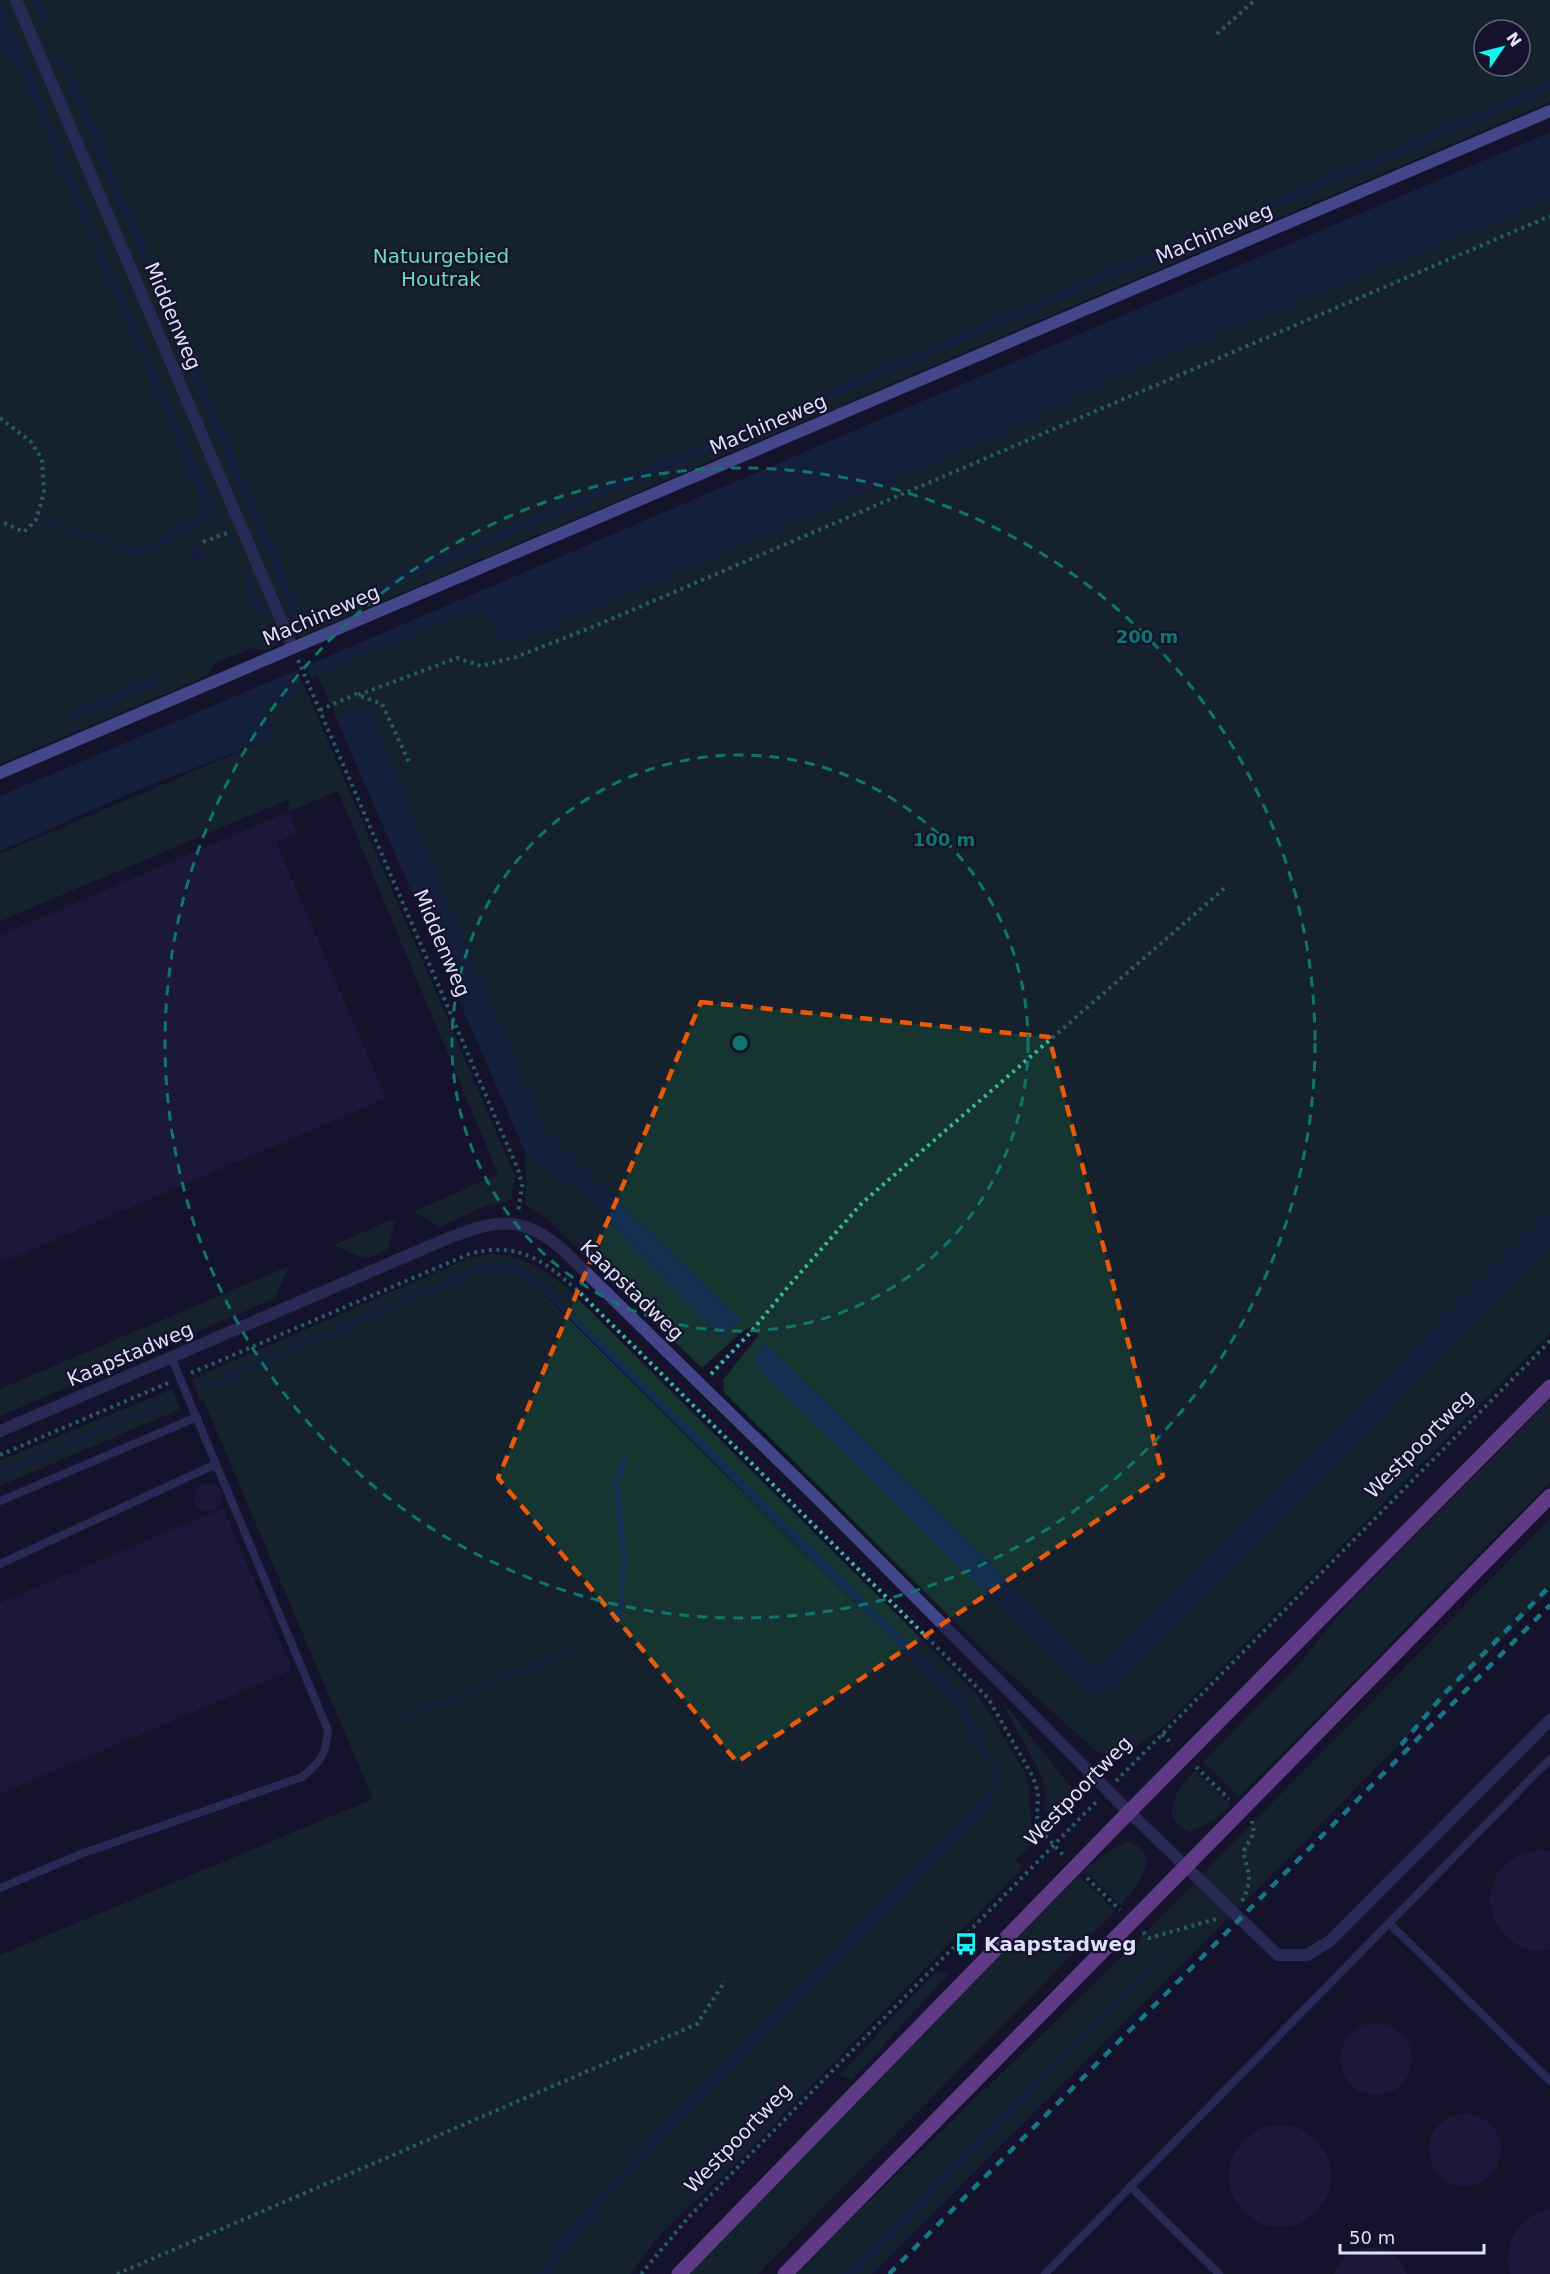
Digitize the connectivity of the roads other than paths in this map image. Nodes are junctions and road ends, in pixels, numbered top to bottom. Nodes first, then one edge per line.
1 (16, 0) edge
2 (1550, 111) edge
3 (295, 652) junction
4 (0, 773) edge
5 (171, 1357) junction
6 (1550, 1387) edge
7 (197, 1417) junction
8 (0, 1431) edge
9 (216, 1464) junction
10 (1550, 1496) edge
11 (0, 1501) edge
12 (0, 1564) edge
13 (1550, 1720) edge
14 (1550, 1759) edge
15 (1129, 1812) junction
16 (1184, 1867) junction
17 (0, 1888) edge
18 (1390, 1924) junction
19 (1550, 2081) edge
20 (1130, 2186) junction
21 (679, 2274) edge
22 (785, 2274) edge
23 (1045, 2274) edge
24 (1219, 2274) edge

1 - 3 street, Middenweg
2 - 3 street, Machineweg
3 - 4 street, Machineweg
5 - 7 lane
5 - 8 street, Kaapstadweg
5 - 15 street, Kaapstadweg
6 - 15 main road
7 - 9 lane
7 - 11 lane
9 - 12 lane
9 - 17 lane
10 - 16 main road
13 - 16 street, Kaapstadweg
14 - 18 lane
15 - 16 street, Kaapstadweg
15 - 21 main road
16 - 22 main road
18 - 19 lane
18 - 20 lane
20 - 23 lane
20 - 24 lane

